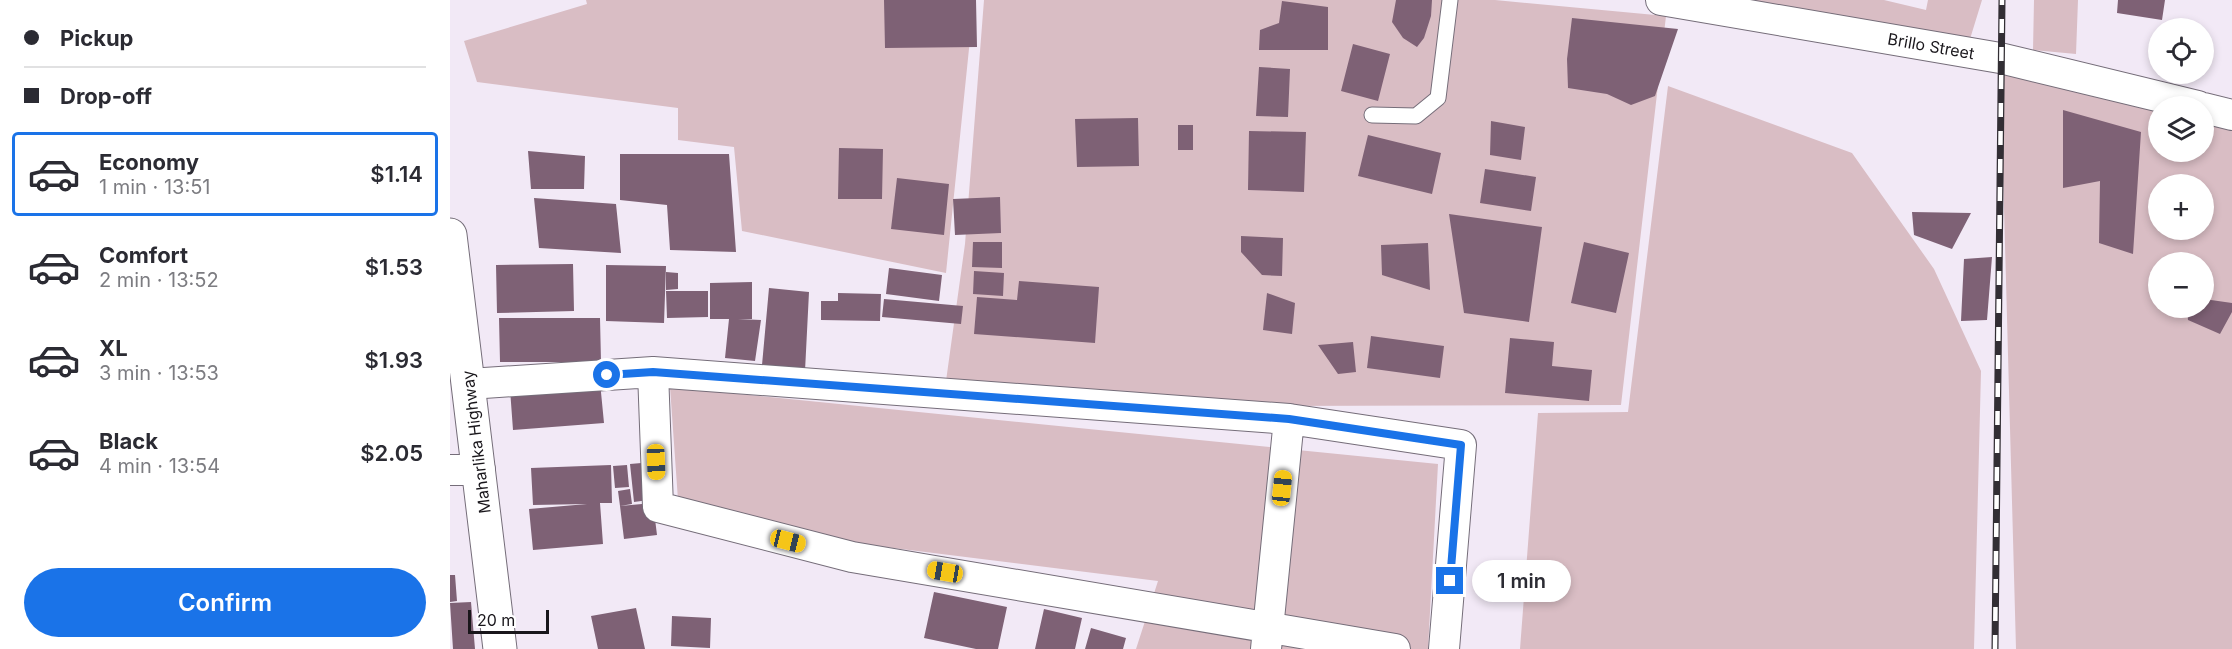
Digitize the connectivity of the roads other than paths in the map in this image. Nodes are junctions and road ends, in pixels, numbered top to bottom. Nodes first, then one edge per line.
1 (1450, 0) edge
2 (1661, 0) edge
3 (2157, 96) edge
4 (2214, 110) edge
5 (1372, 115) dead end
6 (2232, 115) edge
7 (450, 235) edge
8 (653, 372) junction
9 (470, 384) junction
10 (1289, 419) junction
11 (465, 470) edge
12 (1268, 637) edge
13 (500, 649) edge
14 (1395, 649) edge
15 (1444, 649) edge

1 - 5 lane
2 - 3 street, Brillo Street
4 - 6 street
7 - 9 highway, Maharlika Highway
8 - 9 street
8 - 10 street
8 - 12 street
9 - 11 highway, Maharlika Highway
10 - 12 street
10 - 15 street
11 - 13 highway, Maharlika Highway
12 - 14 street

